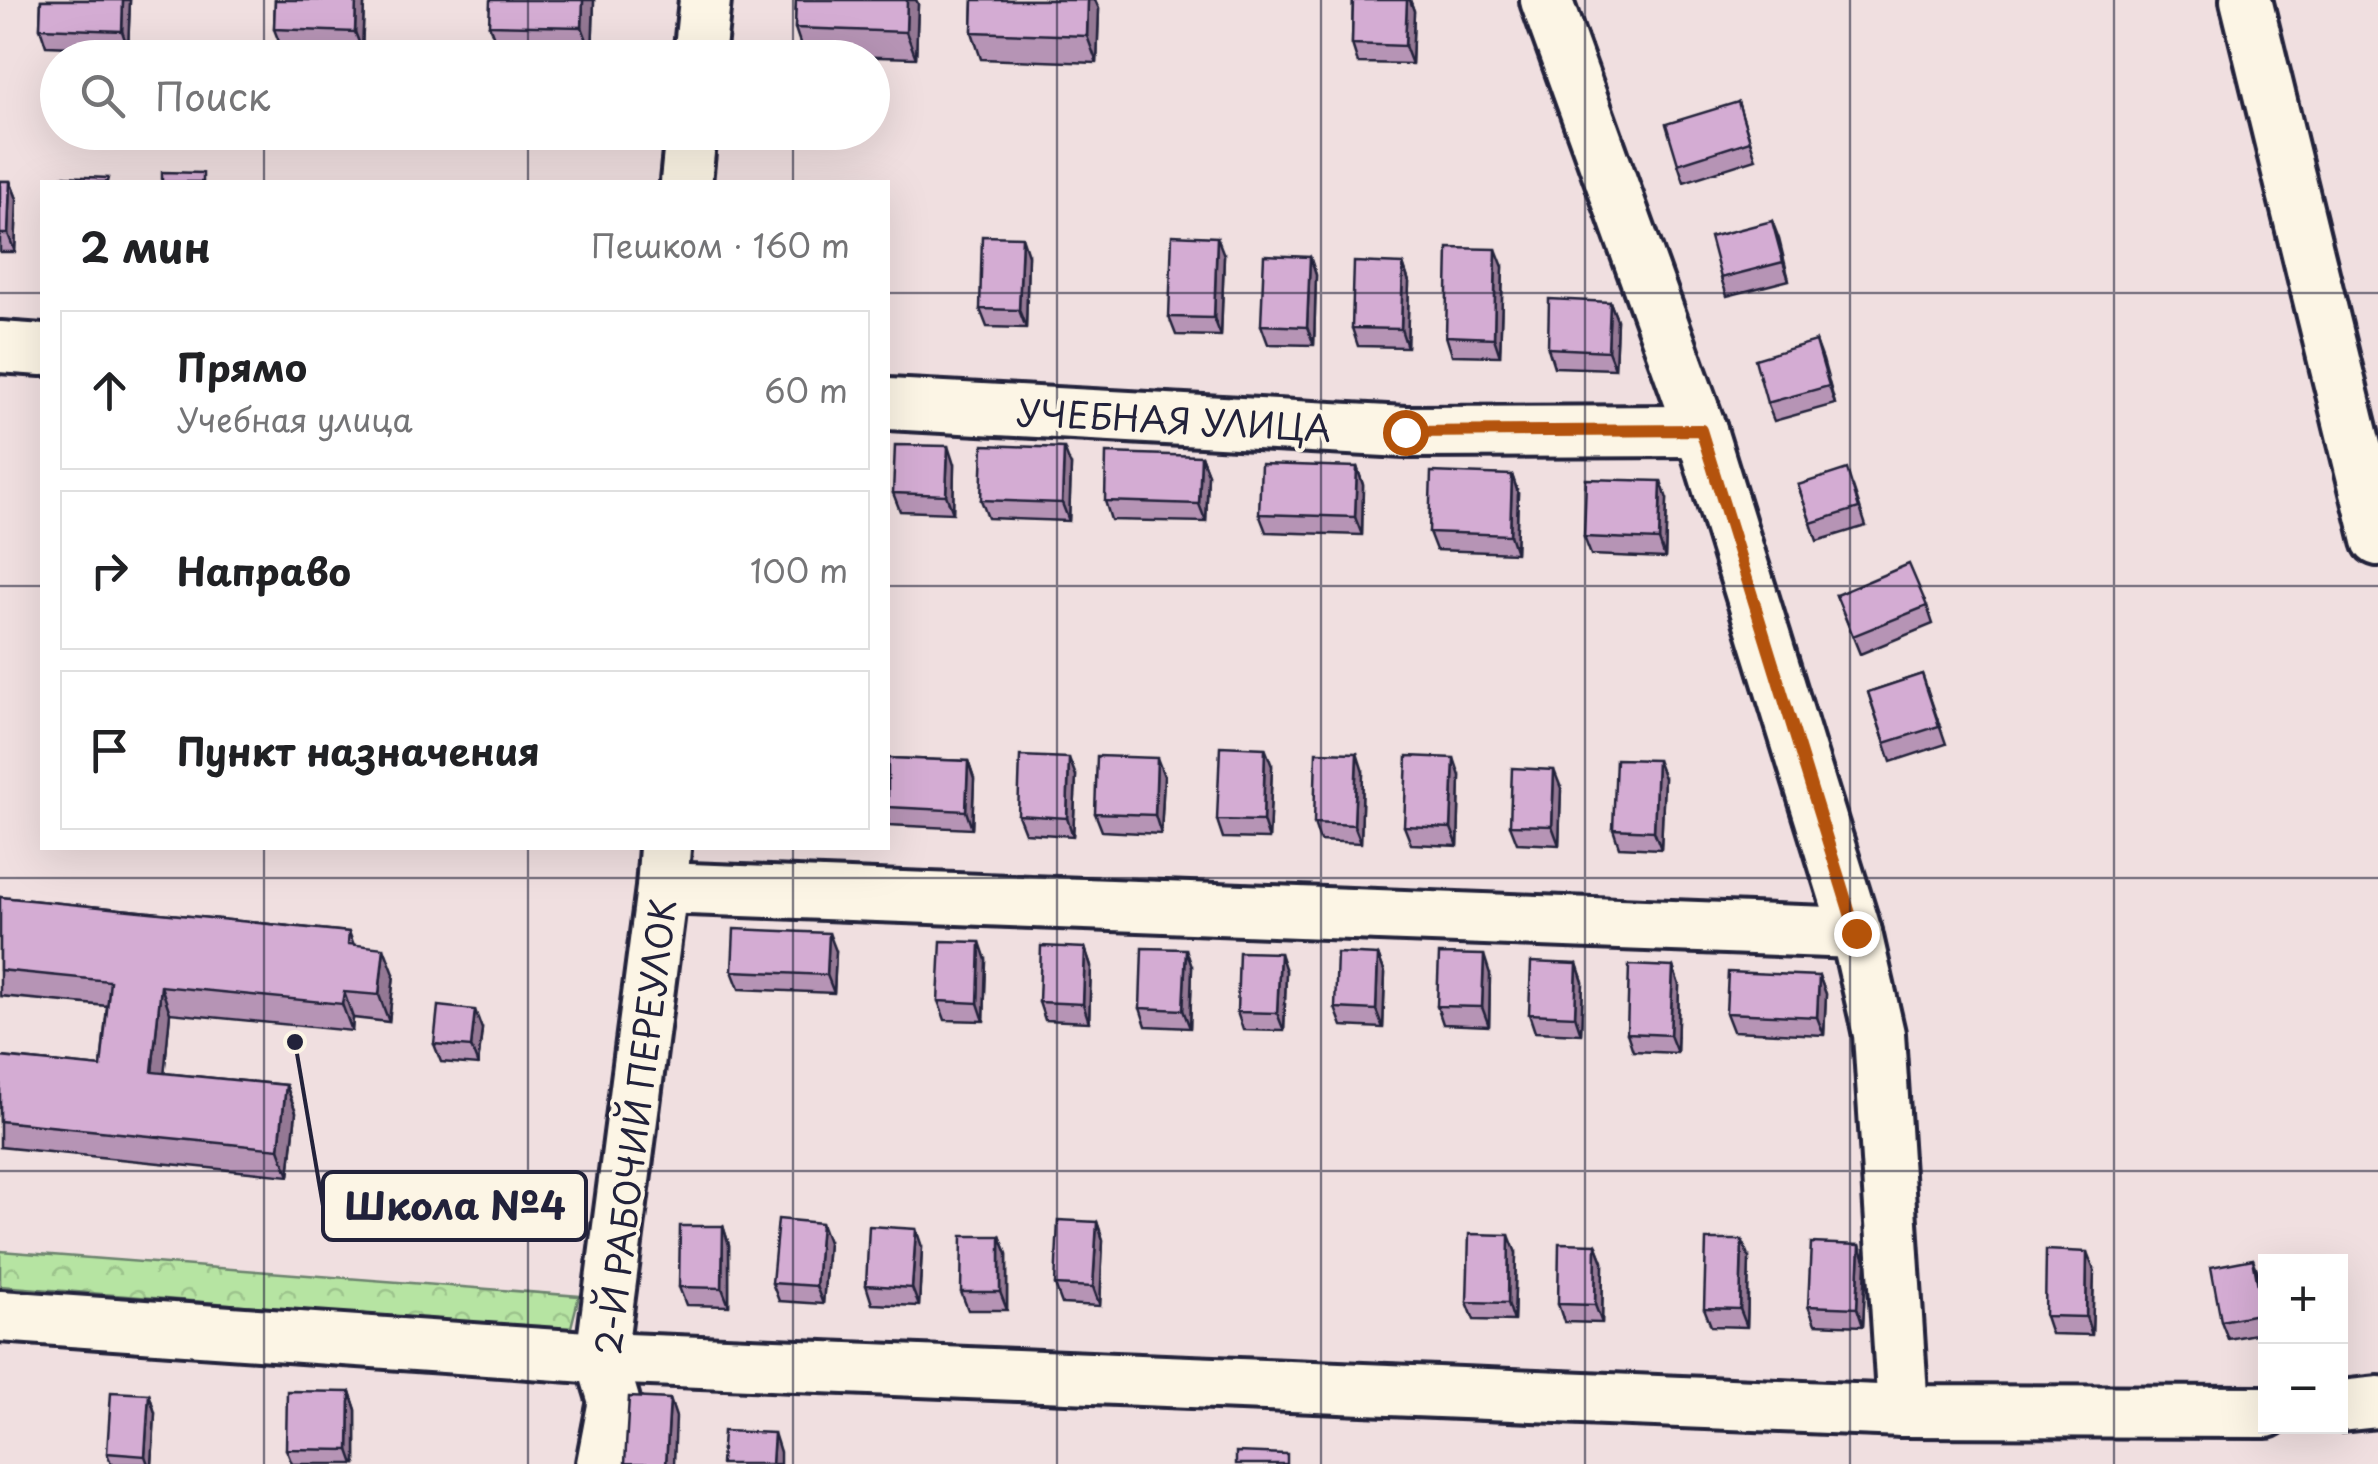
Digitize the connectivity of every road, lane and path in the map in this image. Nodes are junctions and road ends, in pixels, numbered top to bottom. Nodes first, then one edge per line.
1 (705, 0) edge
2 (1546, 0) edge
3 (2246, 0) edge
4 (701, 40) edge
5 (689, 150) edge
6 (686, 180) edge
7 (0, 347) edge
8 (40, 350) edge
9 (890, 404) edge
10 (1701, 430) junction
11 (2378, 540) edge
12 (664, 868) edge
13 (1856, 933) junction
14 (0, 1316) edge
15 (601, 1358) junction
16 (2378, 1402) edge
17 (2348, 1405) edge
18 (1903, 1410) junction
19 (2258, 1412) edge
20 (602, 1464) edge

1 - 4 street
2 - 10 street
3 - 11 street
5 - 6 street
7 - 8 street
9 - 10 street, УЧЕБНАЯ УЛИЦА
10 - 13 street
12 - 13 street
12 - 15 street, 2-Й РАБОЧИЙ ПЕРЕУЛОК
13 - 18 street
14 - 15 street
15 - 18 street
15 - 20 street, 2-Й РАБОЧИЙ ПЕРЕУЛОК
16 - 17 street
18 - 19 street

